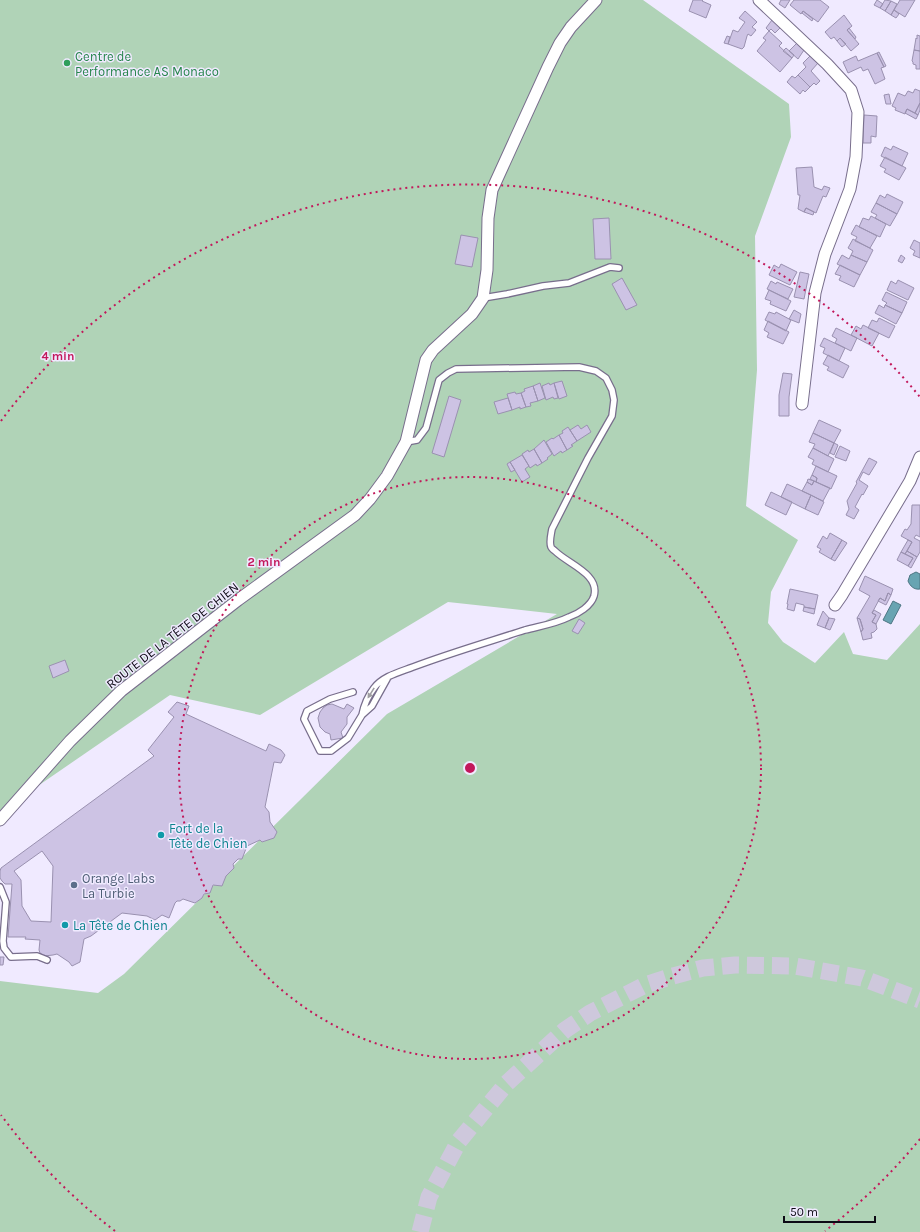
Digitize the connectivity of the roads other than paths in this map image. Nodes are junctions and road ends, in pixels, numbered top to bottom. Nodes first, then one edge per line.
1 (596, 0) edge
2 (759, 0) edge
3 (620, 268) dead end
4 (483, 298) junction
5 (802, 404) dead end
6 (406, 442) junction
7 (920, 457) edge
8 (835, 605) dead end
9 (353, 692) dead end
10 (0, 820) edge
11 (0, 887) edge
12 (47, 960) dead end

1 - 4 street, ROUTE DE LA TÊTE DE CHIEN
2 - 5 street
3 - 4 lane
4 - 6 street, ROUTE DE LA TÊTE DE CHIEN
6 - 9 lane
6 - 10 street, ROUTE DE LA TÊTE DE CHIEN
7 - 8 street
11 - 12 lane

